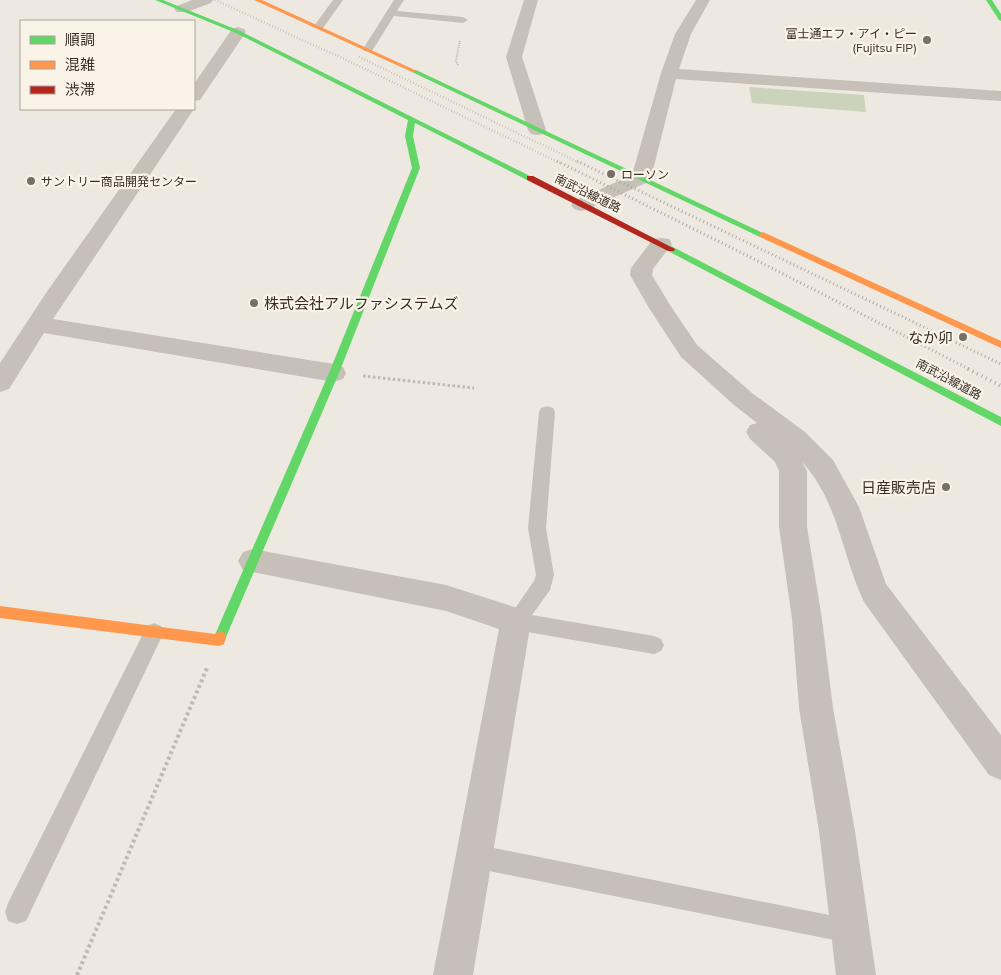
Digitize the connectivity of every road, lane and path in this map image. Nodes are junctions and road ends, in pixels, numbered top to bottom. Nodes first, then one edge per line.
1 (158, 0) edge
2 (206, 0) edge
3 (257, 0) edge
4 (338, 0) edge
5 (399, 0) edge
6 (531, 0) edge
7 (703, 0) edge
8 (989, 0) edge
9 (274, 3) edge
10 (182, 9) junction
11 (390, 13) junction
12 (1001, 19) edge
13 (463, 20) joint
14 (319, 26) junction
15 (238, 32) junction
16 (368, 49) junction
17 (669, 73) junction
18 (195, 95) edge
19 (1001, 96) edge
20 (478, 102) junction
21 (184, 110) edge
22 (412, 119) junction
23 (537, 130) junction
24 (641, 178) junction
25 (581, 205) junction
26 (662, 244) junction
27 (38, 324) junction
28 (1001, 345) edge
29 (334, 373) junction
30 (0, 383) edge
31 (474, 388) dead end
32 (743, 399) junction
33 (547, 412) dead end
34 (1001, 422) edge
35 (253, 561) junction
36 (0, 612) edge
37 (516, 621) junction
38 (154, 632) junction
39 (219, 640) junction
40 (654, 645) dead end
41 (1001, 763) edge
42 (474, 856) junction
43 (17, 912) dead end
44 (849, 931) junction
45 (77, 975) edge
46 (453, 975) edge
47 (856, 975) edge

1 - 10 street, 南武沿線道路
2 - 10 street
3 - 9 street
4 - 14 lane
5 - 11 lane
6 - 23 street
7 - 17 street
8 - 12 street
9 - 14 street
10 - 15 street, 南武沿線道路
11 - 13 lane
11 - 16 lane
13 - 20 path
14 - 16 street
15 - 18 street
15 - 22 street, 南武沿線道路
16 - 20 street
17 - 19 street
17 - 24 street
20 - 23 street
21 - 27 street
22 - 25 street, 南武沿線道路
22 - 29 street
23 - 24 street
24 - 25 street
24 - 28 street
25 - 26 street, 南武沿線道路
26 - 32 street
26 - 34 street, 南武沿線道路
27 - 29 street
27 - 30 street
29 - 31 path
29 - 35 street
32 - 41 street
32 - 44 street
33 - 37 lane
35 - 37 street
35 - 39 street
36 - 38 street
37 - 40 lane
37 - 42 street
38 - 39 street
38 - 43 lane
39 - 45 path
42 - 44 lane
42 - 46 street
44 - 47 street

